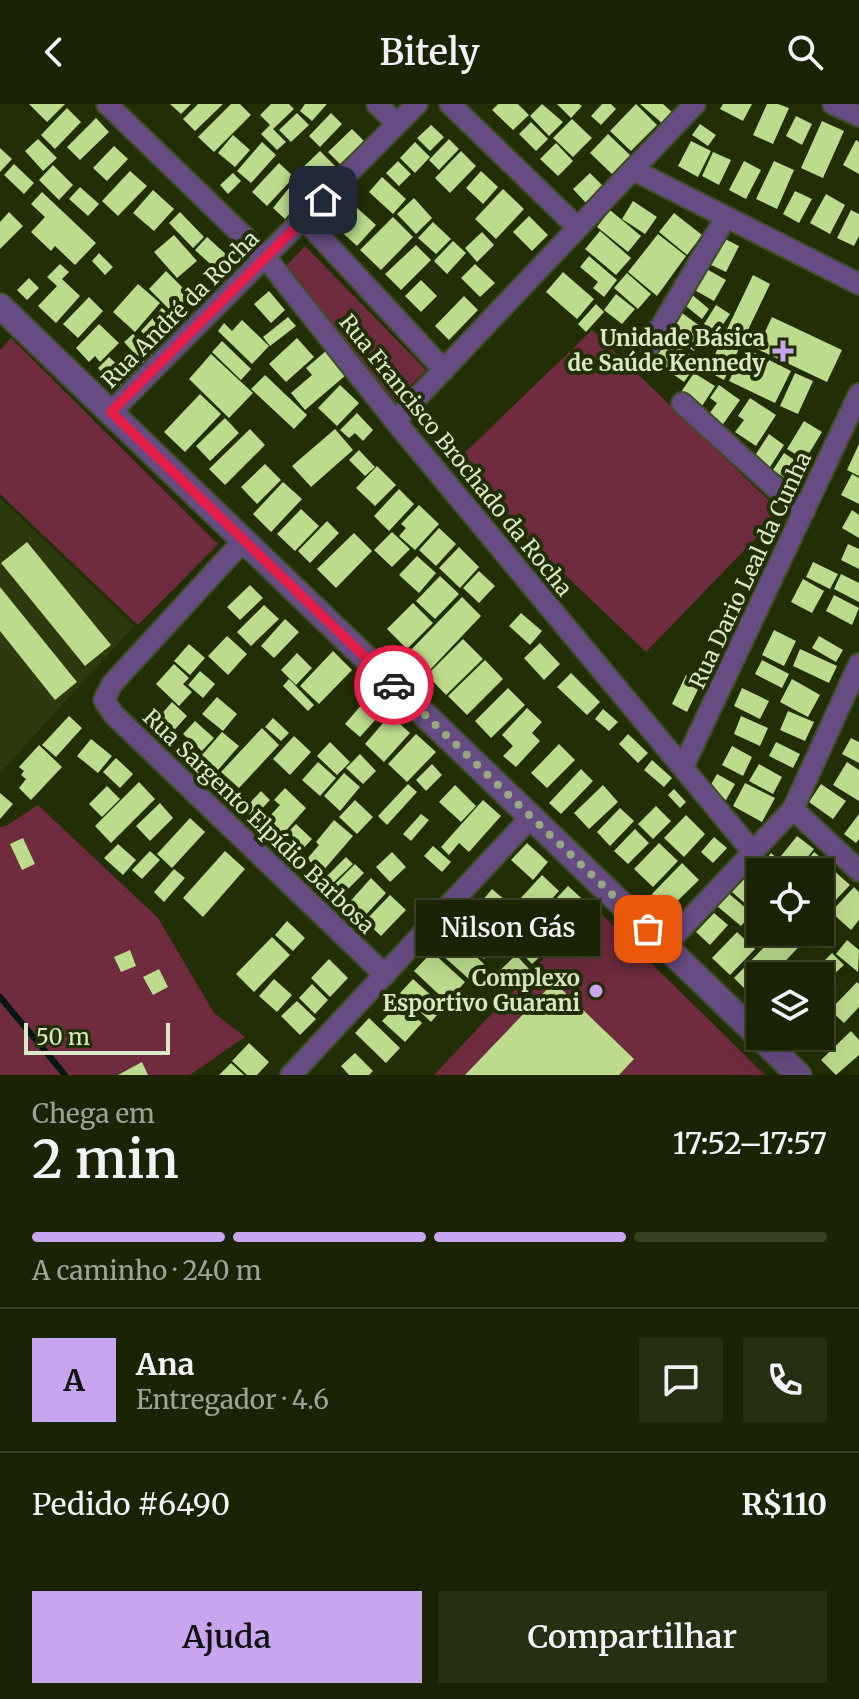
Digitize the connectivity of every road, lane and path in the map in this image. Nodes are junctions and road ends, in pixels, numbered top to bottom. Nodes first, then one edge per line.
1 (107, 104) edge
2 (377, 104) edge
3 (417, 104) edge
4 (450, 104) edge
5 (695, 104) edge
6 (833, 104) edge
7 (859, 116) edge
8 (397, 124) junction
9 (633, 170) junction
10 (726, 217) junction
11 (304, 219) junction
12 (578, 228) junction
13 (266, 258) junction
14 (859, 284) edge
15 (2, 312) edge
16 (650, 345) dead end
17 (444, 370) junction
18 (859, 394) edge
19 (682, 403) dead end
20 (111, 412) junction
21 (395, 421) junction
22 (805, 510) junction
23 (244, 540) junction
24 (859, 664) edge
25 (683, 767) junction
26 (793, 809) junction
27 (531, 817) junction
28 (752, 851) junction
29 (859, 871) edge
30 (665, 946) junction
31 (385, 975) junction
32 (291, 1075) edge
33 (799, 1075) edge

1 - 13 street, Rua Francisco Brochado da Rocha
2 - 8 street
3 - 8 street, Rua André da Rocha
4 - 12 street
5 - 9 street
6 - 7 street
8 - 11 street, Rua André da Rocha
9 - 10 street
9 - 12 street
10 - 14 street
10 - 16 street
11 - 13 street, Rua André da Rocha
11 - 17 street, Rua Francisco Brochado da Rocha
12 - 17 street
13 - 20 street, Rua André da Rocha
13 - 21 street, Rua Francisco Brochado da Rocha
15 - 20 street
17 - 21 street
18 - 22 street, Rua Dario Leal da Cunha
19 - 22 street
20 - 23 street
21 - 25 street, Rua Francisco Brochado da Rocha
22 - 25 street, Rua Dario Leal da Cunha
23 - 27 street
23 - 31 street, Rua Sargento Elpídio Barbosa
24 - 26 street
25 - 28 street, Rua Francisco Brochado da Rocha
26 - 28 street
26 - 29 street
27 - 30 street
27 - 31 street
28 - 30 street
30 - 33 street
31 - 32 street

